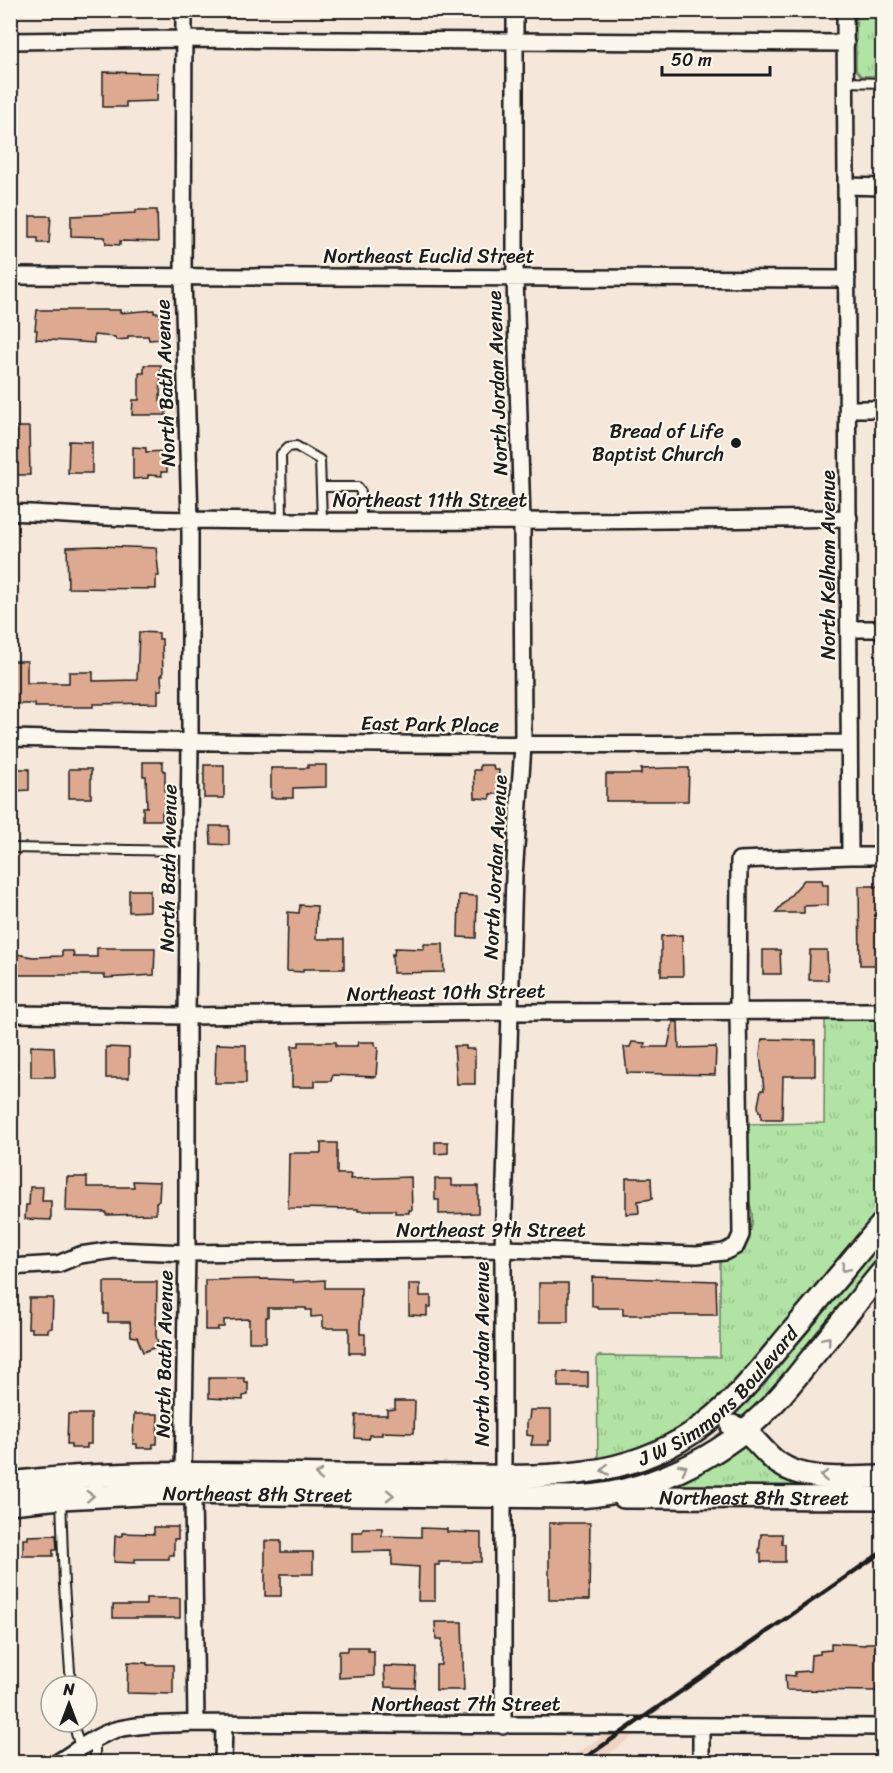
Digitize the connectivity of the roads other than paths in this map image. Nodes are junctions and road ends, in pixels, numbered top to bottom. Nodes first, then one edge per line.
1 (184, 10) edge
2 (515, 10) edge
3 (845, 10) edge
4 (184, 39) junction
5 (10, 40) edge
6 (515, 41) junction
7 (846, 43) junction
8 (846, 82) junction
9 (882, 82) edge
10 (847, 186) junction
11 (882, 187) edge
12 (10, 276) edge
13 (183, 276) junction
14 (515, 278) junction
15 (847, 279) junction
16 (848, 409) junction
17 (882, 409) edge
18 (322, 487) junction
19 (10, 512) edge
20 (849, 518) junction
21 (190, 520) junction
22 (282, 520) junction
23 (322, 520) junction
24 (361, 520) junction
25 (522, 522) junction
26 (849, 629) junction
27 (882, 629) edge
28 (10, 738) edge
29 (190, 742) junction
30 (849, 743) junction
31 (523, 746) junction
32 (10, 848) edge
33 (189, 851) junction
34 (850, 856) junction
35 (882, 856) edge
36 (738, 1011) junction
37 (882, 1011) edge
38 (510, 1012) junction
39 (10, 1014) edge
40 (187, 1016) junction
41 (882, 1224) edge
42 (503, 1249) junction
43 (187, 1253) junction
44 (10, 1267) edge
45 (882, 1272) edge
46 (875, 1284) edge
47 (707, 1423) junction
48 (744, 1430) junction
49 (183, 1474) junction
50 (882, 1477) edge
51 (10, 1483) edge
52 (503, 1486) junction
53 (193, 1493) junction
54 (590, 1496) junction
55 (62, 1498) junction
56 (882, 1498) edge
57 (10, 1503) edge
58 (70, 1674) edge
59 (196, 1723) junction
60 (224, 1725) junction
61 (503, 1726) junction
62 (701, 1726) junction
63 (882, 1727) edge
64 (76, 1734) edge
65 (95, 1739) junction
66 (80, 1748) junction
67 (58, 1762) edge
68 (95, 1762) edge
69 (223, 1762) edge
70 (701, 1762) edge

1 - 4 street, North Bath Avenue
2 - 6 street, North Jordan Avenue
3 - 7 street, North Kelham Avenue
4 - 5 street
4 - 6 street
4 - 13 street, North Bath Avenue
6 - 7 street
6 - 14 street, North Jordan Avenue
7 - 8 street, North Kelham Avenue
8 - 9 lane
8 - 10 street, North Kelham Avenue
10 - 11 street
10 - 15 street, North Kelham Avenue
12 - 13 street, Northeast Euclid Street
13 - 14 street, Northeast Euclid Street
13 - 21 street, North Bath Avenue
14 - 15 street, Northeast Euclid Street
14 - 25 street, North Jordan Avenue
15 - 16 street, North Kelham Avenue
16 - 17 street
16 - 20 street, North Kelham Avenue
18 - 22 lane
18 - 23 lane
18 - 24 lane
19 - 21 street, Northeast 11th Street
20 - 25 street, Northeast 11th Street
20 - 26 street, North Kelham Avenue
21 - 22 street, Northeast 11th Street
21 - 29 street, North Bath Avenue
22 - 23 street, Northeast 11th Street
23 - 24 street, Northeast 11th Street
24 - 25 street, Northeast 11th Street
25 - 31 street, North Jordan Avenue
26 - 27 street
26 - 30 street, North Kelham Avenue
28 - 29 street, East Park Place
29 - 31 street, East Park Place
29 - 33 street, North Bath Avenue
30 - 31 street, East Park Place
30 - 34 street, North Kelham Avenue
31 - 38 street, North Jordan Avenue
32 - 33 lane
33 - 40 street, North Bath Avenue
34 - 35 street
34 - 36 street
36 - 37 street, Northeast 10th Street
36 - 38 street, Northeast 10th Street
36 - 42 street, Northeast 9th Street
38 - 40 street, Northeast 10th Street
38 - 42 street, North Jordan Avenue
39 - 40 street, Northeast 10th Street
40 - 43 street, North Bath Avenue
41 -> 47 main road, J W Simmons Boulevard
42 - 43 street, Northeast 9th Street
42 - 52 street, North Jordan Avenue
43 - 44 street, Northeast 9th Street
43 - 49 street, North Bath Avenue
45 - 46 main road, J W Simmons Boulevard
48 -> 46 main road, J W Simmons Boulevard
47 - 48 main road
47 -> 52 main road, J W Simmons Boulevard
50 -> 48 main road, Northeast 8th Street
54 -> 48 main road, J W Simmons Boulevard
49 - 51 main road, Northeast 8th Street
52 -> 49 main road, Northeast 8th Street
49 - 53 street, North Bath Avenue
53 -> 52 main road, Northeast 8th Street
52 - 54 main road, J W Simmons Boulevard
52 - 61 street, North Jordan Avenue
55 -> 53 main road, Northeast 8th Street
53 - 59 street, North Bath Avenue
54 - 56 main road, Northeast 8th Street
55 - 57 main road, Northeast 8th Street
55 - 58 lane
59 - 60 street, Northeast 7th Street
59 - 65 street, Northeast 7th Street
60 - 61 street, Northeast 7th Street
60 - 69 street
61 - 62 street, Northeast 7th Street
62 - 63 street, Northeast 7th Street
62 - 70 street
64 - 66 lane
65 - 66 street, Northeast 7th Street
65 - 68 lane
66 - 67 street, Northeast 7th Street

